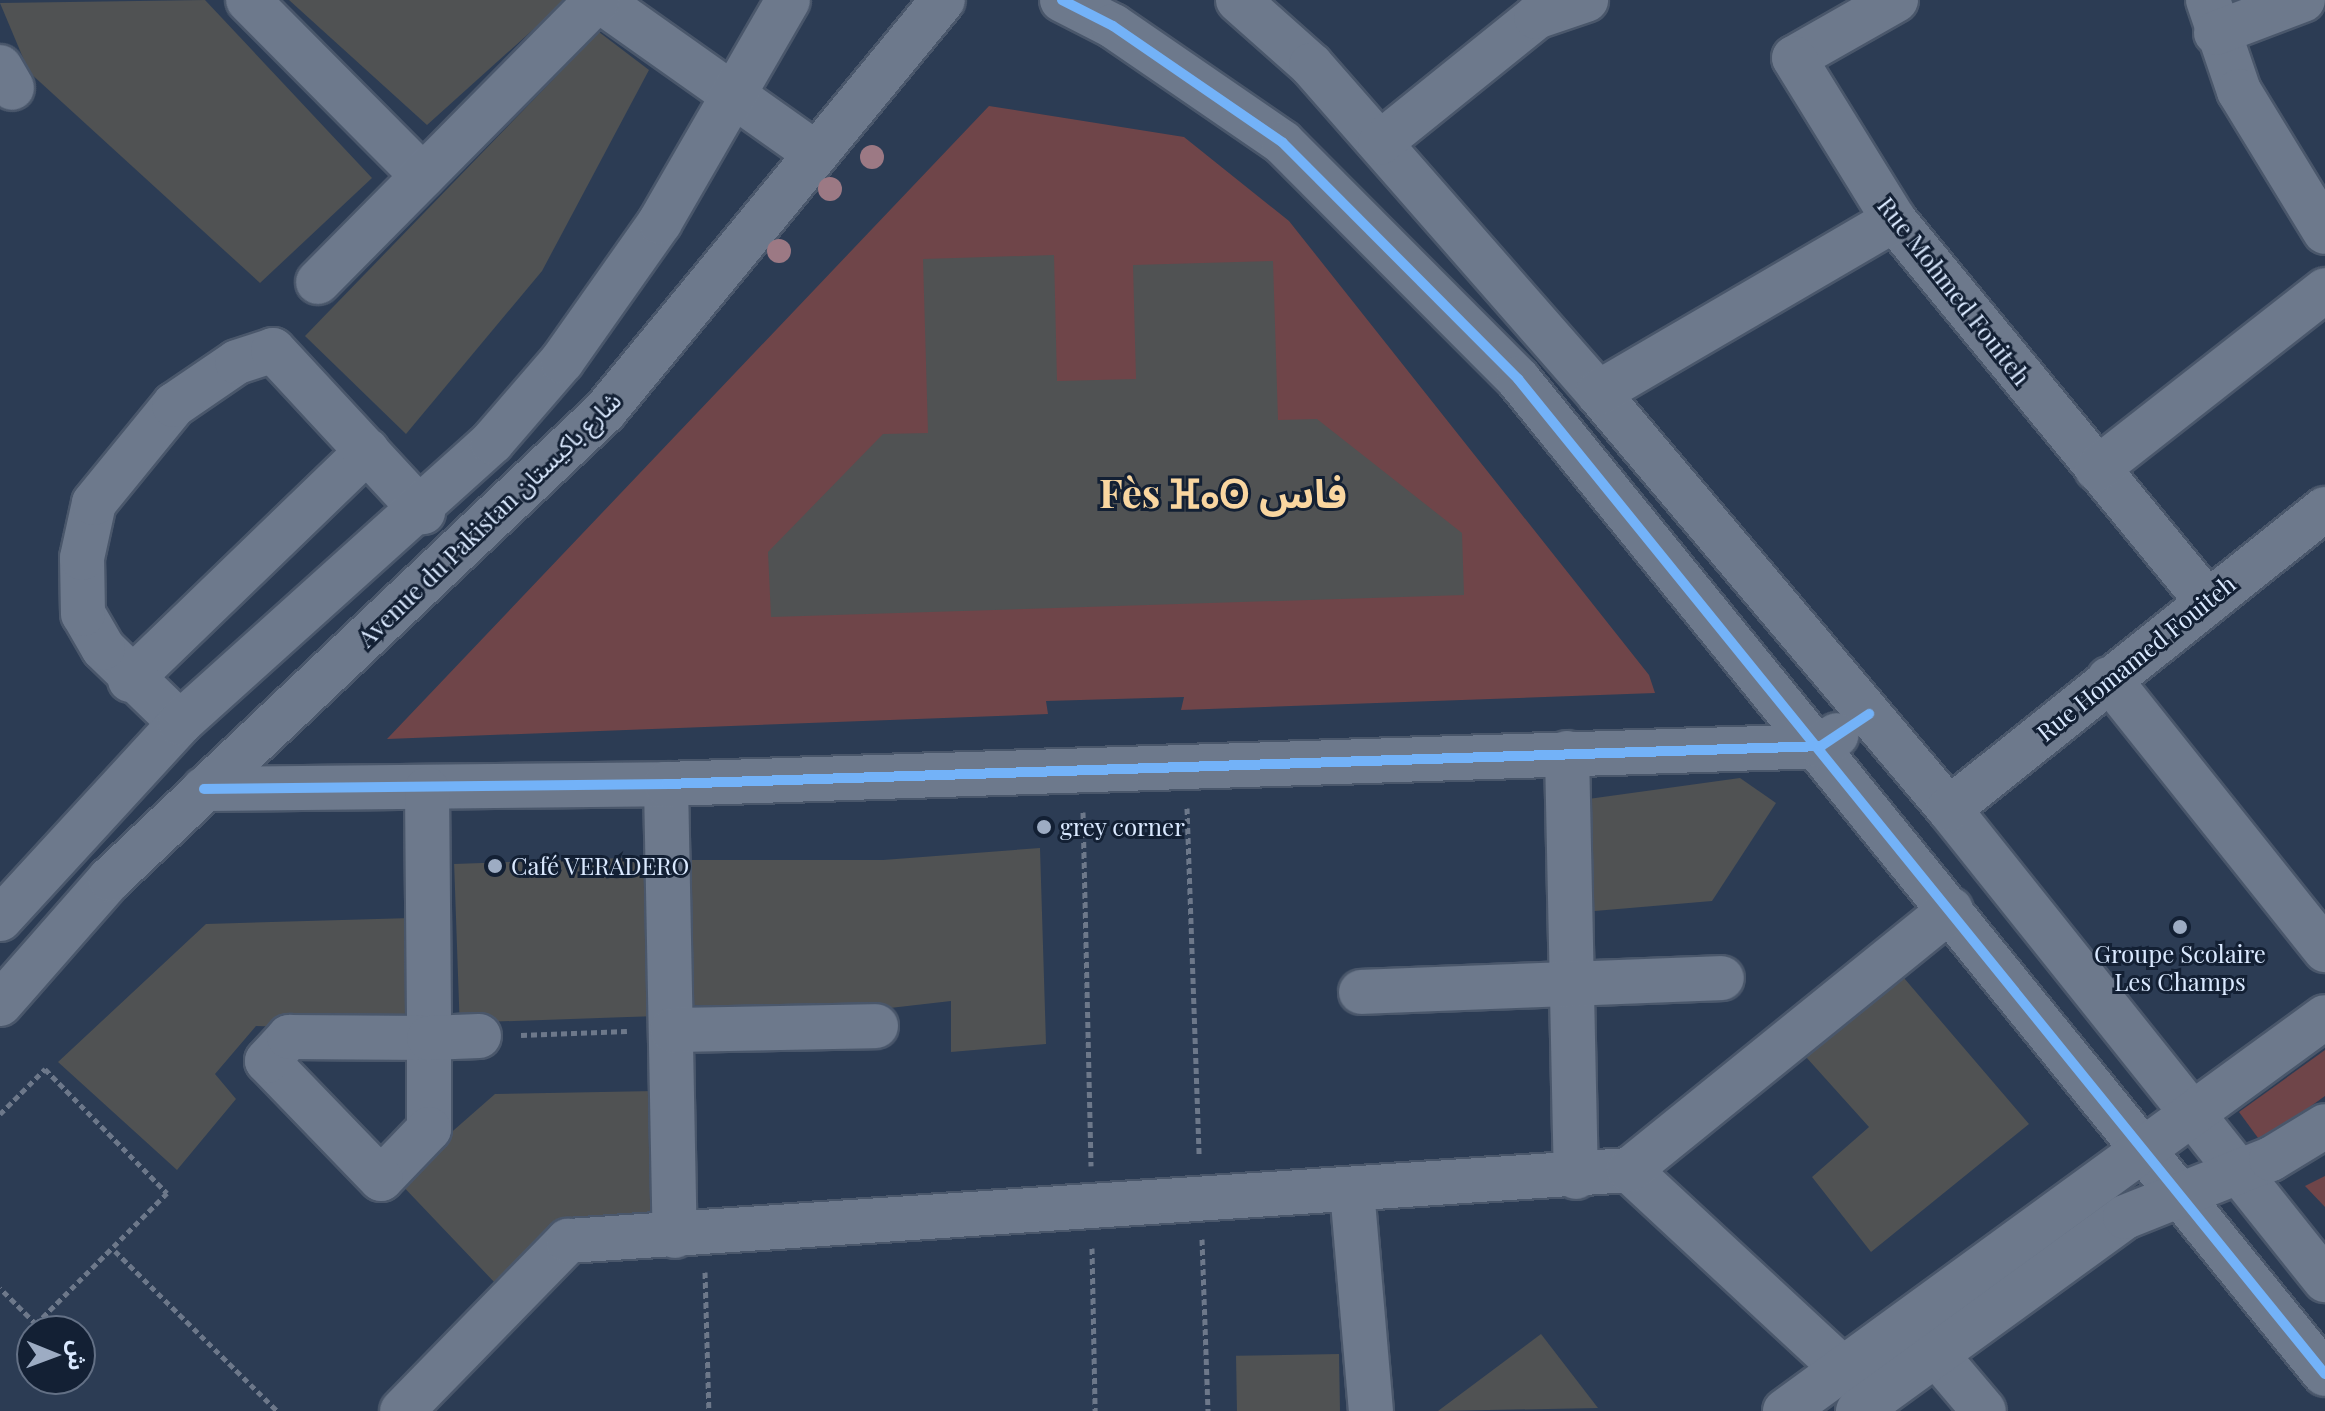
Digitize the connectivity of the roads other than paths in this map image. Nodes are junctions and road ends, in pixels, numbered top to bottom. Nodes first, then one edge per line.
1 (248, 0) edge
2 (598, 0) edge
3 (788, 0) edge
4 (943, 0) edge
5 (1062, 0) edge
6 (1238, 0) edge
7 (1896, 0) edge
8 (2303, 0) edge
9 (1561, 4) edge
10 (2212, 17) edge
11 (733, 94) junction
12 (1380, 143) junction
13 (814, 152) junction
14 (423, 176) junction
15 (1894, 220) junction
16 (2325, 232) edge
17 (318, 282) dead end
18 (2325, 290) edge
19 (1598, 393) junction
20 (367, 451) junction
21 (2097, 469) junction
22 (2325, 509) edge
23 (423, 512) junction
24 (2207, 601) junction
25 (2109, 679) junction
26 (130, 680) junction
27 (1869, 714) junction
28 (180, 723) junction
29 (1821, 746) junction
30 (1567, 753) junction
31 (666, 784) junction
32 (204, 789) junction
33 (427, 789) junction
34 (1949, 809) junction
35 (1951, 909) junction
36 (0, 919) edge
37 (2325, 950) edge
38 (1722, 978) dead end
39 (1574, 984) junction
40 (1361, 992) dead end
41 (0, 1004) edge
42 (2325, 1017) edge
43 (876, 1026) dead end
44 (672, 1030) junction
45 (479, 1036) road end
46 (2191, 1116) junction
47 (2325, 1126) edge
48 (2144, 1150) junction
49 (1629, 1170) junction
50 (2237, 1173) junction
51 (1576, 1177) junction
52 (1352, 1190) junction
53 (2179, 1194) junction
54 (690, 1236) junction
55 (2325, 1280) edge
56 (1934, 1352) junction
57 (1841, 1367) junction
58 (2325, 1374) edge
59 (402, 1411) edge
60 (1371, 1411) edge
61 (1785, 1411) edge
62 (1858, 1411) edge
63 (1984, 1411) edge

1 - 14 street
2 - 11 street
2 - 14 street
3 - 11 street
4 - 13 street, Avenue du Pakistan شارع باكيستان
5 - 29 street
6 - 12 street
7 - 15 street, Rue Mohmed Fouiteh
8 - 10 street
9 - 12 street
10 - 16 street
11 - 13 street
11 - 23 street
12 - 19 street
13 - 32 street, Avenue du Pakistan شارع باكيستان
14 - 17 street
15 - 19 street
15 - 21 street, Rue Mohmed Fouiteh
18 - 21 street
19 - 27 street
20 - 23 street
20 - 26 street
20 - 26 street
21 - 24 street, Rue Mohmed Fouiteh
22 - 24 street, Rue Homamed Fouiteh
23 - 28 street
24 - 25 street, Rue Homamed Fouiteh
25 - 34 street, Rue Homamed Fouiteh
25 - 37 street
26 - 28 street
27 - 29 street
27 - 34 street
28 - 36 street
29 - 30 street
29 - 35 street
30 - 31 street
30 - 39 street
31 - 33 street
31 - 44 street
32 - 33 street
32 - 41 street, Avenue du Pakistan شارع باكيستان
33 - 45 street
34 - 46 street
35 - 48 street
35 - 49 street
38 - 39 street
39 - 40 street
39 - 51 street
42 - 46 street
43 - 44 street
44 - 54 street
46 - 48 street
46 - 50 street
47 - 50 street
48 - 53 street
48 - 57 street
49 - 51 street
49 - 57 street
50 - 53 street
50 - 55 street
51 - 52 street
52 - 54 street
52 - 60 street
53 - 56 street
53 - 58 street
54 - 59 street
56 - 62 street
56 - 63 street
57 - 61 street

